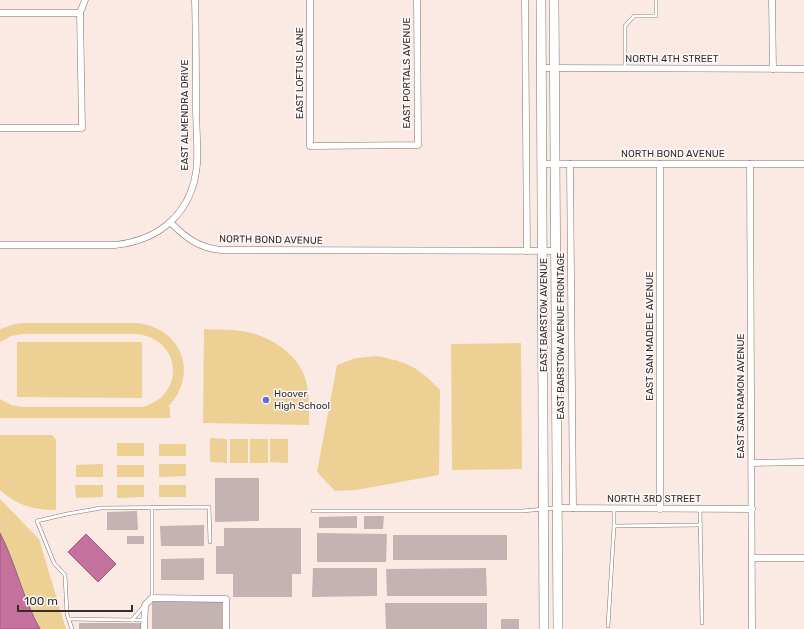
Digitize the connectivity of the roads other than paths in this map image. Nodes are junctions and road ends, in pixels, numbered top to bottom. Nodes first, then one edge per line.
1 (85, 0) edge
2 (195, 0) edge
3 (310, 0) edge
4 (417, 0) edge
5 (525, 0) edge
6 (540, 0) edge
7 (554, 0) edge
8 (656, 0) edge
9 (772, 0) edge
10 (0, 13) edge
11 (80, 13) junction
12 (541, 68) junction
13 (554, 68) junction
14 (625, 69) junction
15 (772, 69) junction
16 (804, 69) edge
17 (0, 128) edge
18 (418, 145) joint
19 (542, 164) junction
20 (555, 164) junction
21 (570, 164) junction
22 (660, 164) junction
23 (750, 164) junction
24 (804, 164) edge
25 (171, 223) junction
26 (0, 245) edge
27 (527, 251) junction
28 (541, 251) junction
29 (555, 251) junction
30 (804, 462) edge
31 (752, 463) junction
32 (152, 508) junction
33 (543, 508) junction
34 (557, 508) junction
35 (573, 508) junction
36 (614, 509) junction
37 (660, 509) junction
38 (700, 509) junction
39 (752, 509) junction
40 (313, 511) dead end
41 (700, 525) junction
42 (614, 526) junction
43 (210, 542) dead end
44 (752, 558) junction
45 (804, 558) edge
46 (152, 598) junction
47 (144, 605) junction
48 (69, 619) junction
49 (132, 620) junction
50 (144, 620) junction
51 (702, 624) dead end
52 (608, 626) dead end
53 (72, 629) edge
54 (144, 629) edge
55 (226, 629) edge
56 (544, 629) edge
57 (558, 629) edge
58 (752, 629) edge

1 - 11 street
2 - 25 street, EAST ALMENDRA DRIVE
3 - 18 street, EAST LOFTUS LANE
4 - 18 street, EAST PORTALS AVENUE
5 - 27 street
6 - 12 main road, EAST BARSTOW AVENUE
7 - 13 main road, EAST BARSTOW AVENUE
8 - 14 lane
9 - 15 street
10 - 11 street
11 - 17 street
12 - 13 street, NORTH 4TH STREET
12 - 19 main road, EAST BARSTOW AVENUE
13 - 14 street, NORTH 4TH STREET
13 - 20 main road, EAST BARSTOW AVENUE
14 - 15 street, NORTH 4TH STREET
15 - 16 street, NORTH 4TH STREET
19 - 20 street, NORTH BOND AVENUE
19 - 28 main road, EAST BARSTOW AVENUE
20 - 21 street, NORTH BOND AVENUE
20 - 29 main road, EAST BARSTOW AVENUE
21 - 22 street, NORTH BOND AVENUE
21 - 35 street, EAST BARSTOW AVENUE FRONTAGE
22 - 23 street, NORTH BOND AVENUE
22 - 37 street, EAST SAN MADELE AVENUE
23 - 24 street, NORTH BOND AVENUE
23 - 31 street, EAST SAN RAMON AVENUE
25 - 26 street
25 - 27 street, NORTH BOND AVENUE
27 - 28 street, NORTH BOND AVENUE
28 - 29 street, NORTH BOND AVENUE
28 - 33 main road, EAST BARSTOW AVENUE
29 - 34 main road, EAST BARSTOW AVENUE
30 - 31 street
31 - 39 street, EAST SAN RAMON AVENUE
32 - 43 lane
32 - 46 lane
32 - 48 lane
33 - 34 lane
33 - 40 lane
33 - 56 main road, EAST BARSTOW AVENUE
34 - 35 street, NORTH 3RD STREET
34 - 57 main road, EAST BARSTOW AVENUE
35 - 36 street, NORTH 3RD STREET
36 - 37 street, NORTH 3RD STREET
36 - 42 lane
37 - 38 street, NORTH 3RD STREET
38 - 39 street, NORTH 3RD STREET
38 - 41 lane
39 - 44 street, EAST SAN RAMON AVENUE
41 - 42 lane
41 - 51 lane
42 - 52 lane
44 - 45 street
44 - 58 street, EAST SAN RAMON AVENUE
46 - 47 street
46 - 55 street
47 - 49 lane
47 - 50 street
48 - 49 lane
48 - 53 lane
49 - 50 lane
50 - 54 street

